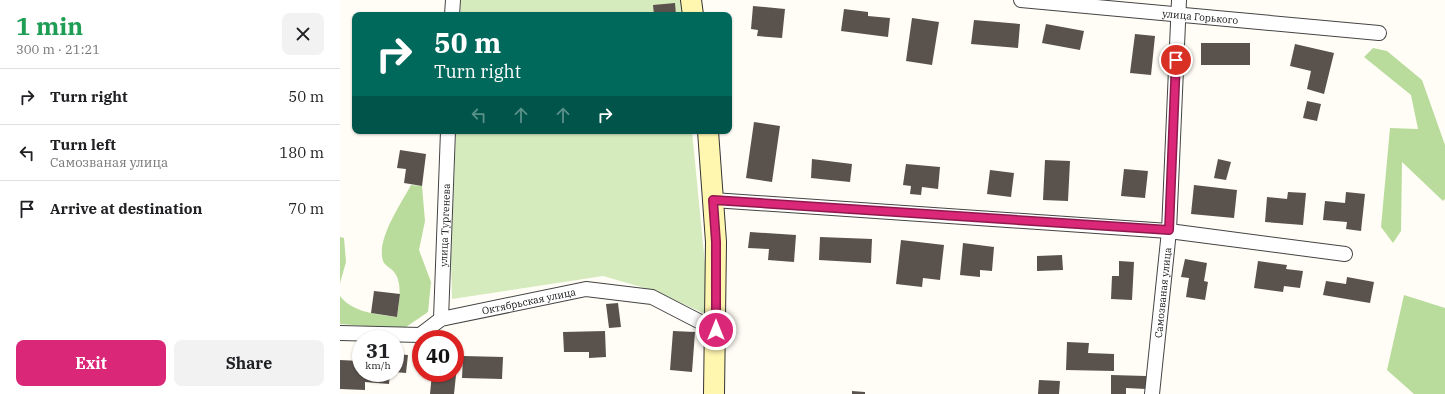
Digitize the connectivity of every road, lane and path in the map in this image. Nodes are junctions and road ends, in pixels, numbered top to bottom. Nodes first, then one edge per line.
1 (453, 0) edge
2 (691, 0) edge
3 (1021, 0) edge
4 (1178, 6) edge
5 (452, 12) edge
6 (693, 12) edge
7 (1379, 33) dead end
8 (448, 134) edge
9 (708, 134) edge
10 (713, 200) junction
11 (1169, 230) junction
12 (1345, 254) dead end
13 (441, 319) junction
14 (716, 330) junction
15 (340, 333) edge
16 (714, 394) edge
17 (1152, 394) edge

1 - 5 street
2 - 6 street
3 - 4 street, улица Горького
4 - 7 street, улица Горького
4 - 11 street, Самозваная улица
8 - 13 street, улица Тургенева
9 - 10 street
10 - 11 street
10 - 14 street
11 - 12 street
11 - 17 street, Самозваная улица
13 - 14 street, Октябрьская улица
13 - 15 street, Октябрьская улица
14 - 16 street

